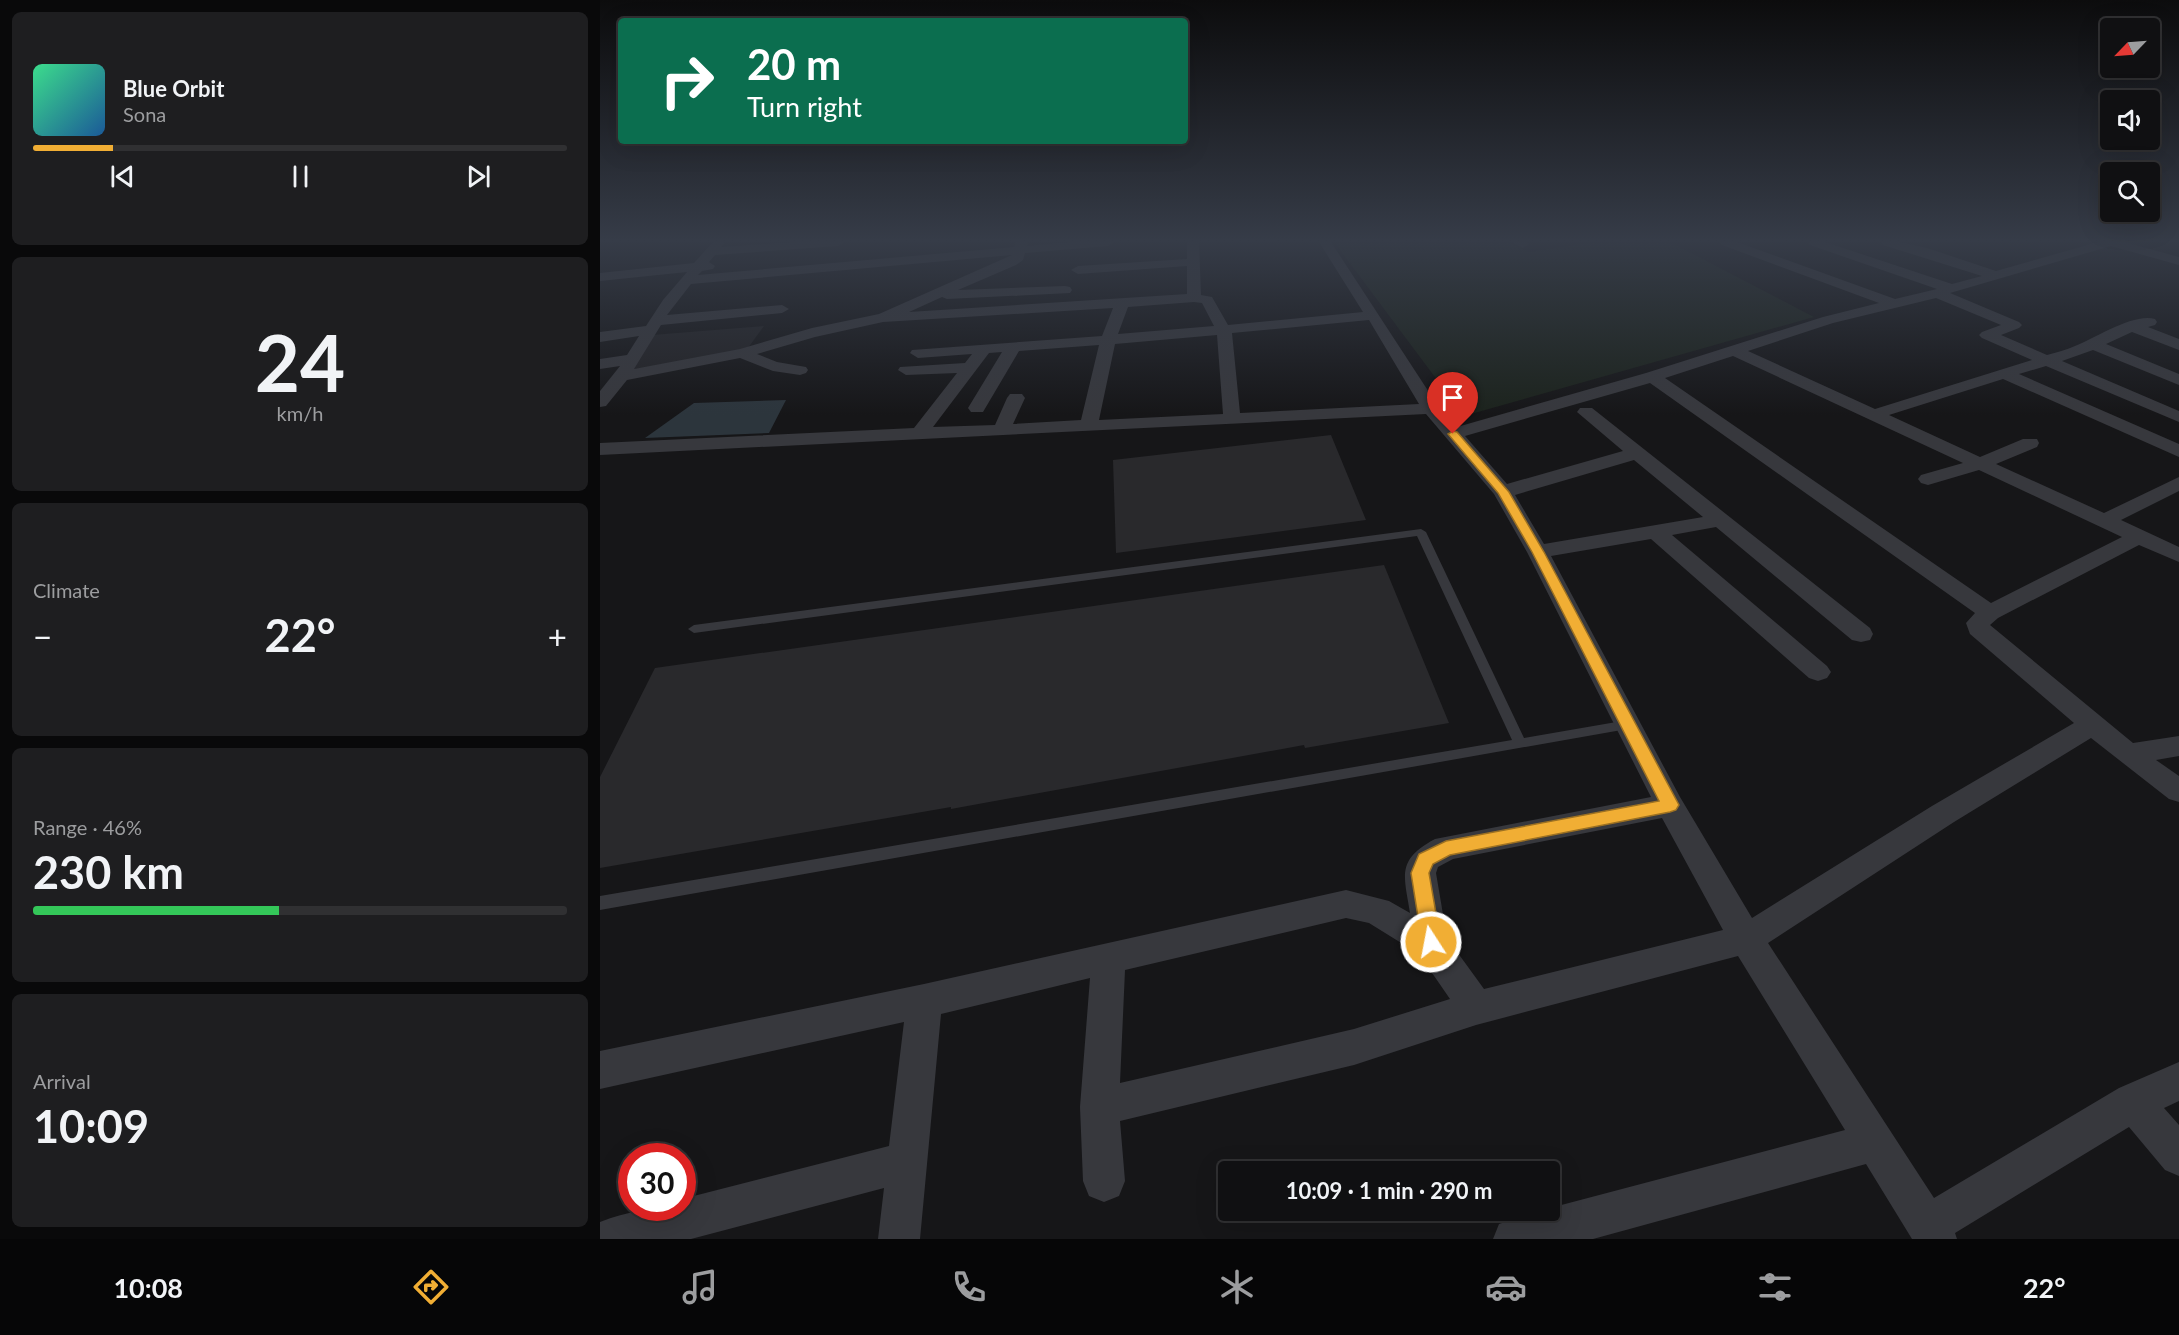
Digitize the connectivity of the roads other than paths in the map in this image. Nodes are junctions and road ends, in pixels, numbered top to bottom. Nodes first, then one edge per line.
1 (671, 300) edge
2 (787, 300) edge
3 (924, 300) edge
4 (1063, 300) edge
5 (1168, 300) edge
6 (1206, 300) edge
7 (1363, 300) edge
8 (1884, 300) edge
9 (1911, 300) edge
10 (1954, 300) edge
11 (691, 301) dead end
12 (668, 303) junction
13 (1122, 303) junction
14 (1895, 304) junction
15 (1059, 307) junction
16 (1373, 315) junction
17 (883, 318) junction
18 (2150, 322) dead end
19 (652, 326) junction
20 (2132, 327) junction
21 (1224, 330) junction
22 (600, 337) edge
23 (1108, 340) junction
24 (2093, 344) junction
25 (1044, 345) junction
26 (2179, 345) edge
27 (1013, 347) junction
28 (984, 349) junction
29 (1735, 351) junction
30 (742, 353) junction
31 (918, 353) dead end
32 (631, 360) junction
33 (2048, 360) junction
34 (600, 364) edge
35 (968, 368) junction
36 (800, 370) dead end
37 (906, 370) dead end
38 (2005, 374) junction
39 (621, 376) junction
40 (1653, 377) junction
41 (2179, 380) edge
42 (603, 397) edge
43 (1016, 398) dead end
44 (977, 408) dead end
45 (1431, 409) junction
46 (1586, 412) dead end
47 (1872, 415) junction
48 (1232, 417) junction
49 (2179, 417) edge
50 (1089, 426) junction
51 (1001, 430) junction
52 (919, 434) junction
53 (1453, 434) junction
54 (2030, 443) dead end
55 (600, 449) edge
56 (2179, 451) edge
57 (1637, 453) junction
58 (1979, 464) junction
59 (1928, 479) dead end
60 (2179, 483) edge
61 (1503, 492) junction
62 (1722, 520) junction
63 (2103, 521) junction
64 (1655, 531) junction
65 (2138, 537) junction
66 (1538, 552) junction
67 (2179, 555) edge
68 (1990, 613) junction
69 (694, 629) dead end
70 (1861, 634) dead end
71 (1818, 672) dead end
72 (2092, 724) junction
73 (1628, 725) junction
74 (1520, 743) junction
75 (2179, 746) edge
76 (2128, 754) junction
77 (2179, 791) edge
78 (1670, 805) junction
79 (600, 903) edge
80 (1746, 939) junction
81 (1431, 942) junction
82 (1109, 957) junction
83 (924, 1001) junction
84 (1476, 1008) junction
85 (600, 1070) edge
86 (2179, 1081) edge
87 (2133, 1102) junction
88 (1099, 1107) junction
89 (1875, 1142) junction
90 (2179, 1155) edge
91 (908, 1161) junction
92 (1104, 1181) dead end
93 (1932, 1232) edge
94 (611, 1239) edge
95 (899, 1239) edge
96 (1514, 1239) edge

1 - 12 street
2 - 19 street
3 - 17 street
4 - 15 street
5 - 13 street
6 - 21 street
7 - 16 street
8 - 14 street
9 - 14 street
10 - 33 street
11 - 12 street
12 - 19 street
13 - 15 street
13 - 23 street
14 - 29 street
15 - 17 street
15 - 25 street
16 - 21 street
16 - 45 street
17 - 30 street
18 - 20 street
19 - 22 street
19 - 32 street
20 - 24 street
20 - 26 street
21 - 23 street
21 - 48 street
23 - 25 street
23 - 50 street
24 - 33 street
24 - 41 street
25 - 27 street
27 - 28 street
27 - 44 street
28 - 31 street
28 - 35 street
29 - 40 street
29 - 47 street
30 - 36 street
30 - 39 street
32 - 34 street
32 - 39 street
33 - 38 street
33 - 49 street
35 - 37 street
35 - 52 street
38 - 47 street
38 - 56 street
39 - 42 street
40 - 53 street
40 - 68 street
43 - 51 street
45 - 48 street
45 - 53 street
46 - 57 street
47 - 58 street
48 - 50 street
50 - 51 street
51 - 52 street
52 - 55 street
53 - 61 street
54 - 58 street
57 - 61 street
57 - 62 street
58 - 59 street
58 - 63 street
60 - 63 street
61 - 66 street
62 - 64 street
62 - 70 street
63 - 65 street
64 - 66 street
64 - 71 street
65 - 67 street
65 - 68 street
66 - 73 street
68 - 72 street
69 - 74 lane
72 - 76 street
72 - 80 street
73 - 74 lane
73 - 78 street
74 - 79 lane
75 - 76 street
76 - 77 street
78 - 80 street
78 - 81 street
80 - 84 street
80 - 89 street
81 - 82 street
81 - 84 street
82 - 83 street
82 - 88 street
83 - 85 street
83 - 91 street
84 - 88 street
86 - 87 street
87 - 90 street
87 - 93 street
88 - 92 street
89 - 93 street
89 - 96 street
91 - 94 street
91 - 95 street

